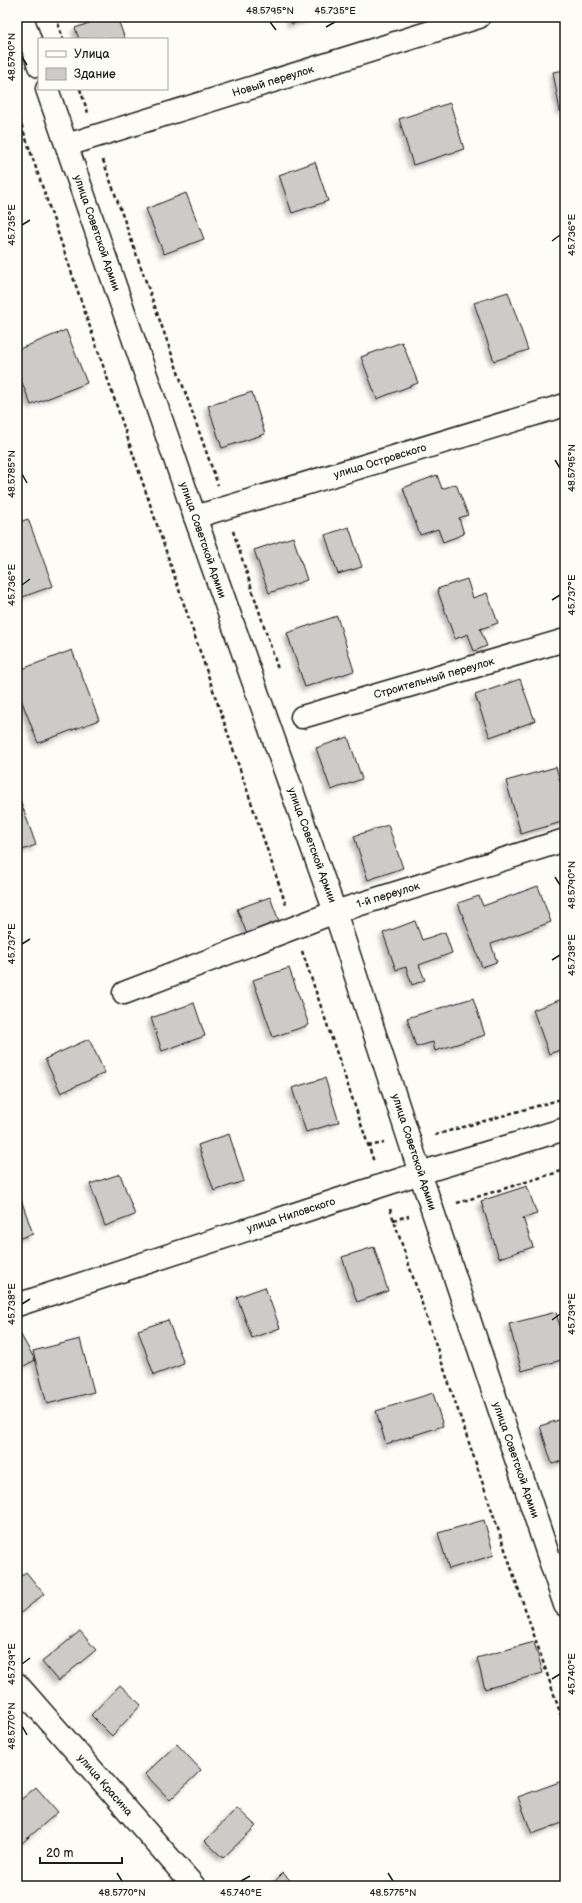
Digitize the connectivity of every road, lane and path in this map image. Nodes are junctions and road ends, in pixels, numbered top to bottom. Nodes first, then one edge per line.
1 (22, 17) edge
2 (56, 17) edge
3 (479, 17) edge
4 (63, 38) edge
5 (38, 63) edge
6 (47, 90) edge
7 (67, 145) junction
8 (565, 405) edge
9 (195, 517) junction
10 (565, 640) edge
11 (302, 717) dead end
12 (565, 840) edge
13 (335, 912) junction
14 (124, 993) dead end
15 (565, 1098) edge
16 (565, 1129) edge
17 (432, 1136) dead end
18 (565, 1170) edge
19 (420, 1173) junction
20 (432, 1210) junction
21 (393, 1220) dead end
22 (17, 1305) edge
23 (565, 1605) edge
24 (17, 1684) edge
25 (194, 1886) edge

1 - 5 street
2 - 4 path
3 - 7 street, Новый переулок
6 - 7 street, улица Советской Армии
7 - 9 street, улица Советской Армии
8 - 9 street, улица Островского
9 - 13 street, улица Советской Армии
10 - 11 street, Строительный переулок
12 - 13 street, 1-й переулок
13 - 14 street, 1-й переулок
13 - 19 street, улица Советской Армии
15 - 17 path
16 - 19 street, улица Ниловского
18 - 20 path
19 - 20 street, улица Советской Армии
19 - 22 street, улица Ниловского
20 - 21 path
20 - 23 street, улица Советской Армии
24 - 25 street, улица Красина

